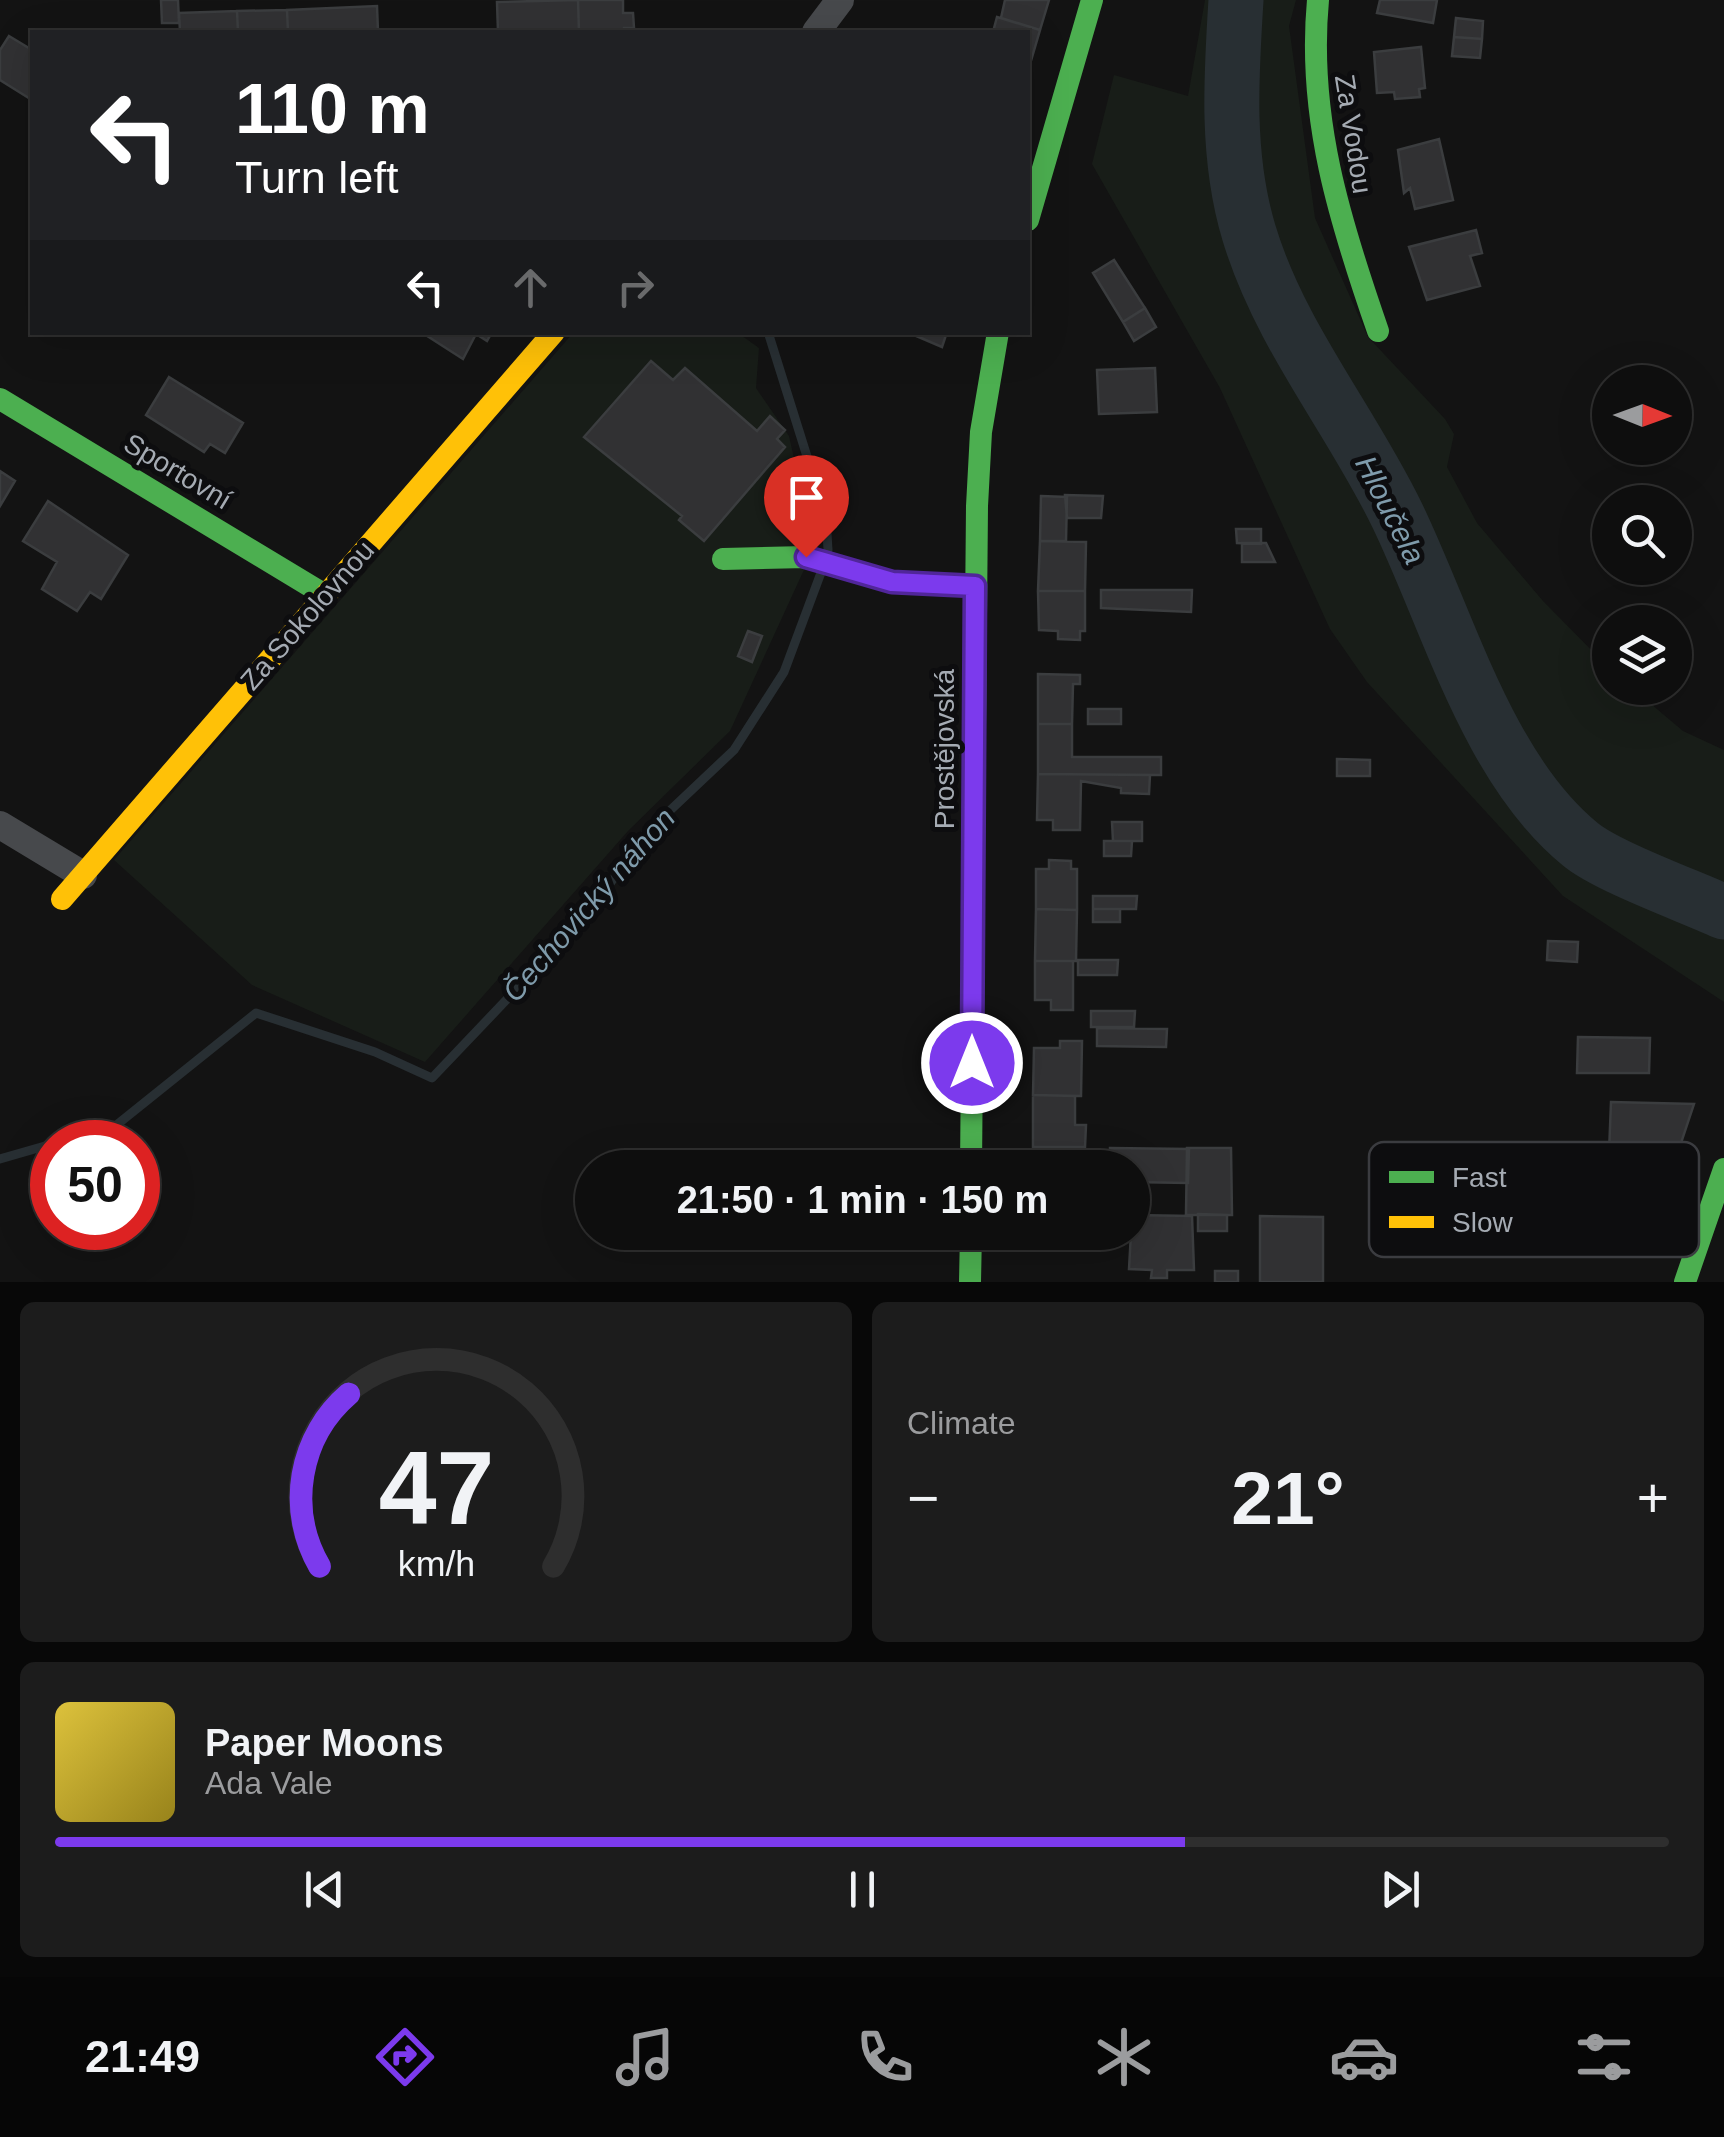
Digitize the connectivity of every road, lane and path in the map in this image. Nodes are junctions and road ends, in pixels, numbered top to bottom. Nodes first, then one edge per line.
1 (840, 0) edge
2 (1092, 0) edge
3 (1318, 0) edge
4 (818, 30) edge
5 (1030, 213) edge
6 (1378, 331) dead end
7 (551, 335) edge
8 (997, 335) edge
9 (0, 399) edge
10 (723, 559) dead end
11 (892, 582) joint
12 (975, 586) junction
13 (325, 595) junction
14 (0, 825) edge
15 (83, 875) junction
16 (62, 899) dead end
17 (971, 1150) edge
18 (1724, 1169) edge
19 (1699, 1241) edge
20 (971, 1250) edge
21 (1694, 1257) edge
22 (970, 1282) edge
23 (1685, 1282) edge

1 - 4 street
2 - 5 street
3 - 6 street, Za Vodou
7 - 13 street, Za Sokolovnou
8 - 12 street, Prostějovská
9 - 13 street, Sportovní
10 - 11 street
11 - 12 lane
12 - 17 street, Prostějovská
13 - 15 street, Za Sokolovnou
14 - 15 street
15 - 16 street, Za Sokolovnou
18 - 19 street
20 - 22 street
21 - 23 street

